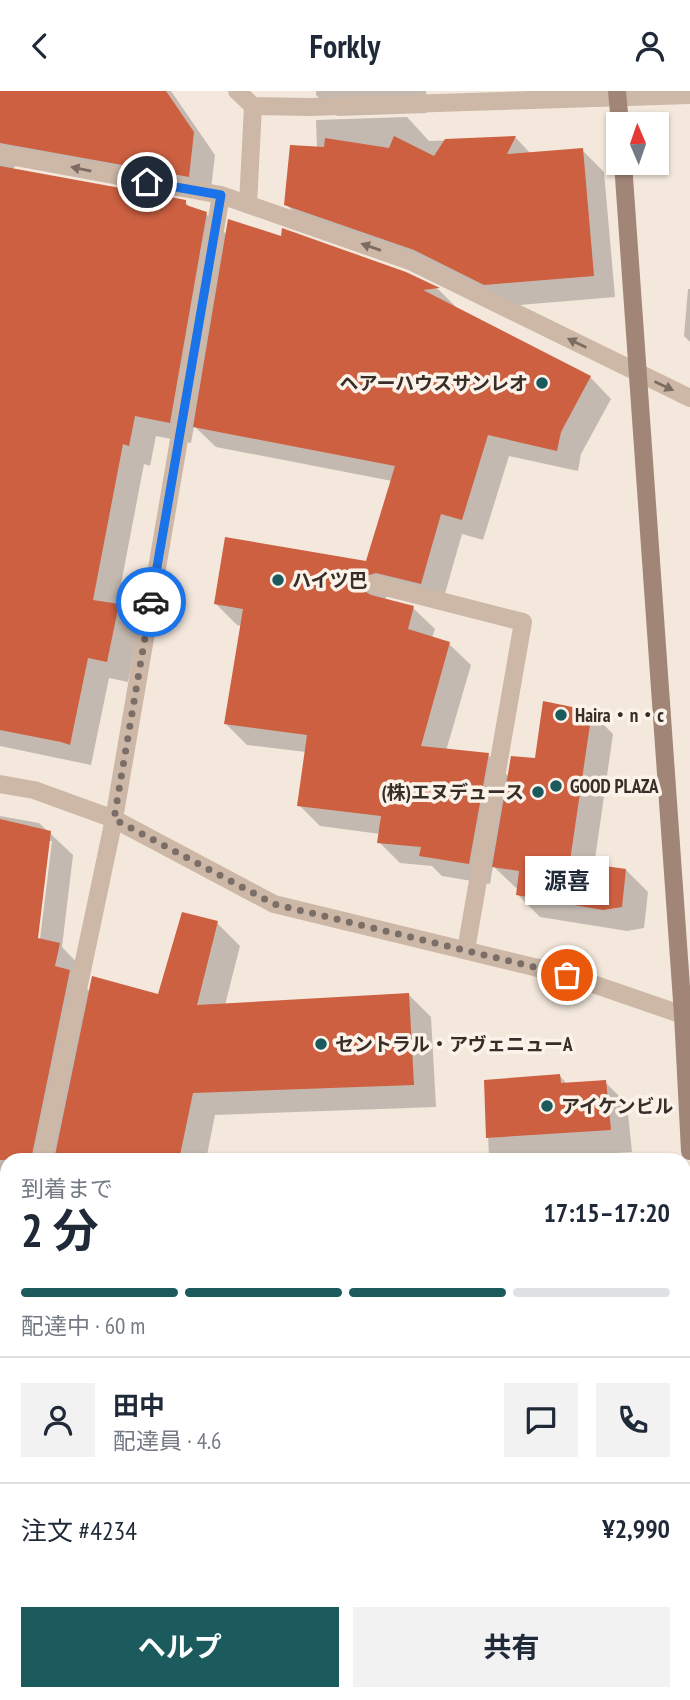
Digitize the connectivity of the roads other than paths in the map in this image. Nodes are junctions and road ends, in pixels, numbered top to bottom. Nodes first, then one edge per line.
1 (237, 91) edge
2 (618, 95) edge
3 (690, 95) edge
4 (253, 106) junction
5 (0, 155) edge
6 (624, 175) edge
7 (221, 195) junction
8 (248, 204) junction
9 (638, 373) junction
10 (690, 398) edge
11 (374, 584) dead end
12 (0, 784) edge
13 (114, 819) junction
14 (466, 950) junction
15 (686, 1015) edge
16 (690, 1151) edge
17 (43, 1153) edge

1 - 4 street
2 - 3 street
2 - 4 street
4 - 8 street
7 -> 5 street
6 - 9 street
7 - 8 street
7 - 13 street
9 -> 8 street
9 -> 10 street
9 - 15 street
11 - 14 street
12 - 13 street
13 - 14 street
13 - 17 street
14 - 15 street
15 - 16 street

